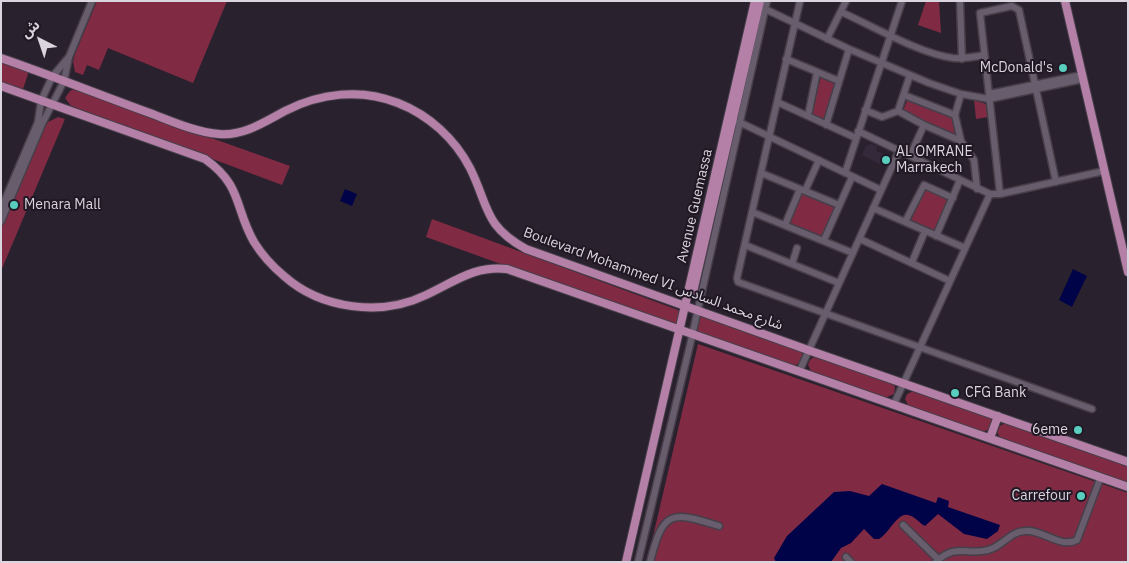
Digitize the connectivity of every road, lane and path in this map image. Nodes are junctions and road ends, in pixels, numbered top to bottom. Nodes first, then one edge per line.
1 (92, 1) edge
2 (755, 1) edge
3 (760, 1) edge
4 (767, 1) edge
5 (800, 1) edge
6 (846, 1) edge
7 (902, 1) edge
8 (960, 1) edge
9 (1066, 1) edge
10 (765, 9) junction
11 (841, 12) junction
12 (795, 22) junction
13 (890, 35) junction
14 (827, 39) junction
15 (849, 49) junction
16 (984, 55) junction
17 (69, 57) junction
18 (1, 58) edge
19 (962, 58) junction
20 (786, 59) junction
21 (881, 62) junction
22 (817, 72) junction
23 (910, 75) junction
24 (52, 77) junction
25 (1083, 77) junction
26 (64, 81) junction
27 (839, 81) junction
28 (1, 86) edge
29 (1036, 88) junction
30 (961, 94) junction
31 (904, 95) junction
32 (989, 97) junction
33 (42, 101) junction
34 (777, 102) junction
35 (54, 105) junction
36 (865, 110) junction
37 (898, 111) junction
38 (955, 115) junction
39 (808, 116) junction
40 (739, 122) junction
41 (826, 125) junction
42 (924, 125) junction
43 (858, 131) junction
44 (769, 136) junction
45 (856, 138) junction
46 (961, 141) junction
47 (899, 151) junction
48 (910, 156) junction
49 (819, 160) junction
50 (1104, 171) junction
51 (845, 172) junction
52 (760, 173) junction
53 (852, 177) junction
54 (960, 180) junction
55 (1056, 182) junction
56 (977, 189) junction
57 (802, 190) junction
58 (881, 190) junction
59 (990, 194) junction
60 (1000, 194) junction
61 (953, 198) junction
62 (839, 206) junction
63 (1, 208) edge
64 (873, 208) junction
65 (752, 212) junction
66 (1, 221) edge
67 (905, 222) junction
68 (785, 225) junction
69 (925, 231) junction
70 (936, 236) junction
71 (860, 239) junction
72 (824, 240) junction
73 (745, 245) junction
74 (797, 248) dead end
75 (965, 248) junction
76 (853, 253) junction
77 (912, 262) junction
78 (792, 264) junction
79 (1128, 272) edge
80 (950, 281) junction
81 (839, 283) junction
82 (691, 308) junction
83 (825, 314) junction
84 (686, 333) junction
85 (920, 346) junction
86 (808, 350) junction
87 (799, 372) junction
88 (904, 382) junction
89 (894, 404) junction
90 (1092, 409) dead end
91 (998, 416) junction
92 (990, 438) junction
93 (1128, 462) edge
94 (1100, 479) junction
95 (1128, 487) edge
96 (904, 525) dead end
97 (719, 526) dead end
98 (937, 561) edge
99 (626, 562) edge
100 (631, 562) edge
101 (638, 562) edge
102 (650, 562) edge

1 - 17 street
2 - 82 main road, Avenue Guemassa
3 - 82 main road, Avenue Guemassa
4 - 10 street, Avenue Guemassa
5 - 12 street
6 - 11 street
7 - 13 street
8 - 19 street
9 - 25 main road
10 - 12 street
10 - 40 street, Avenue Guemassa
11 - 13 street
11 - 14 street
12 - 14 street
12 - 20 street
13 - 19 street
13 - 21 street
14 - 15 street
15 - 21 street
15 - 27 street
16 - 19 street
16 - 29 street
16 - 32 street
17 - 24 street
17 - 26 street
18 - 24 main road, Boulevard Mohammed VI شارع محمد السادس
20 - 22 street
20 - 34 street
21 - 23 street
21 - 36 street
22 - 27 street
22 - 39 street
23 - 30 street
23 - 31 street
24 - 26 main road, Boulevard Mohammed VI شارع محمد السادس
24 - 33 street
25 - 29 street
25 - 50 main road
26 - 35 street
26 - 82 main road, Boulevard Mohammed VI شارع محمد السادس
27 - 41 street
28 - 33 main road
29 - 32 street
29 - 55 street
30 - 32 street
30 - 38 street
31 - 37 street
31 - 38 street
32 - 60 street
33 - 35 main road
33 - 63 street
34 - 39 street
34 - 44 street
35 - 66 street
35 - 84 main road
36 - 37 street
36 - 43 street
37 - 42 street
38 - 46 street
39 - 41 street
40 - 44 street
40 - 82 street, Avenue Guemassa
41 - 45 street
42 - 46 street
42 - 48 street
43 - 45 street
43 - 47 street
44 - 49 street
44 - 52 street
45 - 51 street
46 - 56 street
47 - 48 street
47 - 58 street
48 - 54 street
49 - 51 street
49 - 57 street
50 - 55 street
50 - 79 main road
51 - 53 street
52 - 57 street
52 - 65 street
53 - 58 street
53 - 62 street
54 - 56 street
54 - 61 street
55 - 60 street
56 - 59 street
57 - 62 street
57 - 68 street
58 - 64 street
59 - 60 street
59 - 75 street
61 - 67 street
61 - 70 street
62 - 72 street
64 - 67 street
64 - 71 street
65 - 68 street
65 - 73 street
67 - 69 street
68 - 72 street
69 - 70 street
69 - 77 street
70 - 75 street
71 - 76 street
71 - 77 street
72 - 76 street
73 - 78 street
73 - 83 street
74 - 78 street
75 - 80 street
76 - 81 street
77 - 80 street
78 - 81 street
80 - 85 street
81 - 83 street
82 - 84 main road, Avenue Guemassa
82 - 84 street, Avenue Guemassa
82 - 86 main road, Boulevard Mohammed VI شارع محمد السادس
83 - 85 street
83 - 86 street
84 - 87 main road
84 - 99 main road, Avenue Guemassa
84 - 100 main road, Avenue Guemassa
84 - 101 street, Avenue Guemassa
85 - 88 street
85 - 90 street
86 - 87 street
86 - 88 main road, Boulevard Mohammed VI شارع محمد السادس
87 - 89 main road
88 - 89 street
88 - 91 main road, Boulevard Mohammed VI شارع محمد السادس
89 - 92 main road
91 - 92 main road
91 - 93 main road, Boulevard Mohammed VI شارع محمد السادس
92 - 94 main road
94 - 95 main road
94 - 98 street
96 - 98 street
97 - 102 street

